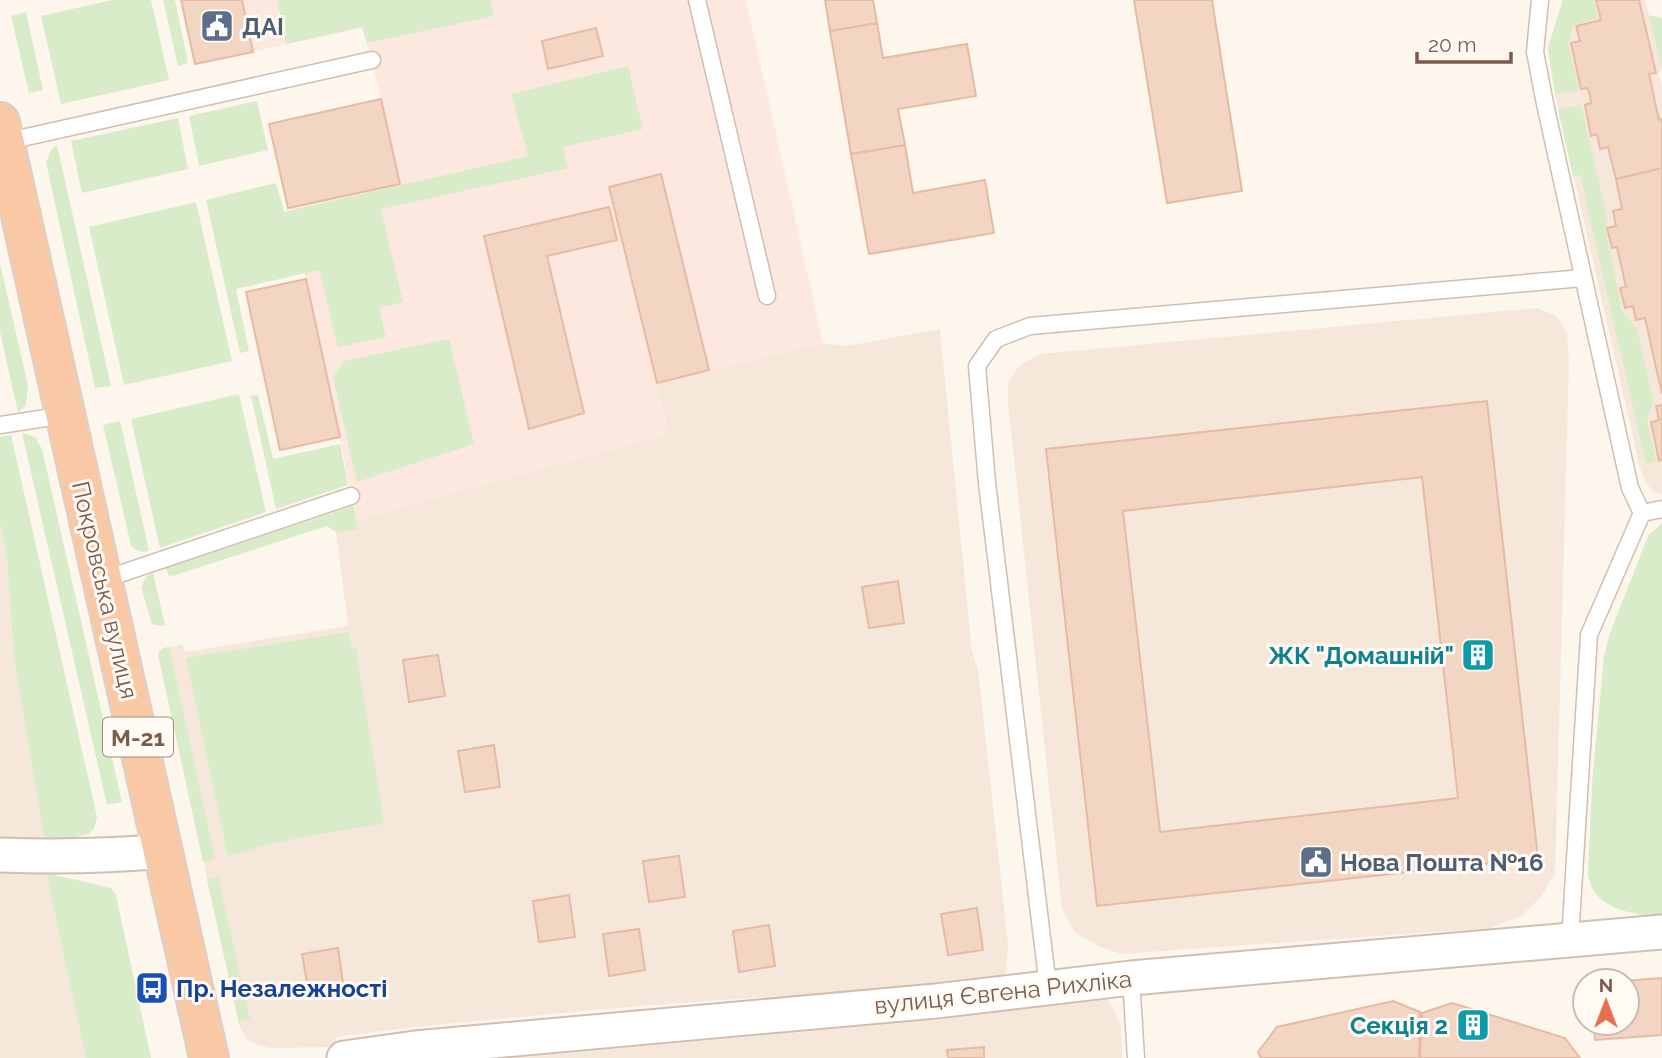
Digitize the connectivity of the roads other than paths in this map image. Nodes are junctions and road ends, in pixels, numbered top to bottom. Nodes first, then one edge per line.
1 (697, 0) edge
2 (1540, 0) edge
3 (372, 60) dead end
4 (2, 132) edge
5 (1583, 278) junction
6 (768, 296) dead end
7 (65, 415) junction
8 (0, 425) edge
9 (351, 496) dead end
10 (1662, 509) edge
11 (1642, 513) junction
12 (103, 580) junction
13 (164, 851) junction
14 (0, 855) edge
15 (1662, 932) edge
16 (1570, 939) junction
17 (1131, 978) junction
18 (1048, 986) junction
19 (209, 1058) edge
20 (344, 1058) edge
21 (1136, 1058) edge

1 - 6 lane
2 - 5 lane
3 - 4 lane
4 - 7 highway, Покровська вулиця / М-21
5 - 11 lane
5 - 18 lane
7 - 8 lane
7 - 12 highway, Покровська вулиця / М-21
9 - 12 lane
10 - 11 lane
11 - 16 lane
12 - 13 highway, Покровська вулиця / М-21
13 - 14 street
13 - 19 highway, Покровська вулиця / М-21
15 - 16 street, вулиця Євгена Рихліка
16 - 17 street, вулиця Євгена Рихліка
17 - 18 street, вулиця Євгена Рихліка
17 - 21 lane
18 - 20 street, вулиця Євгена Рихліка

